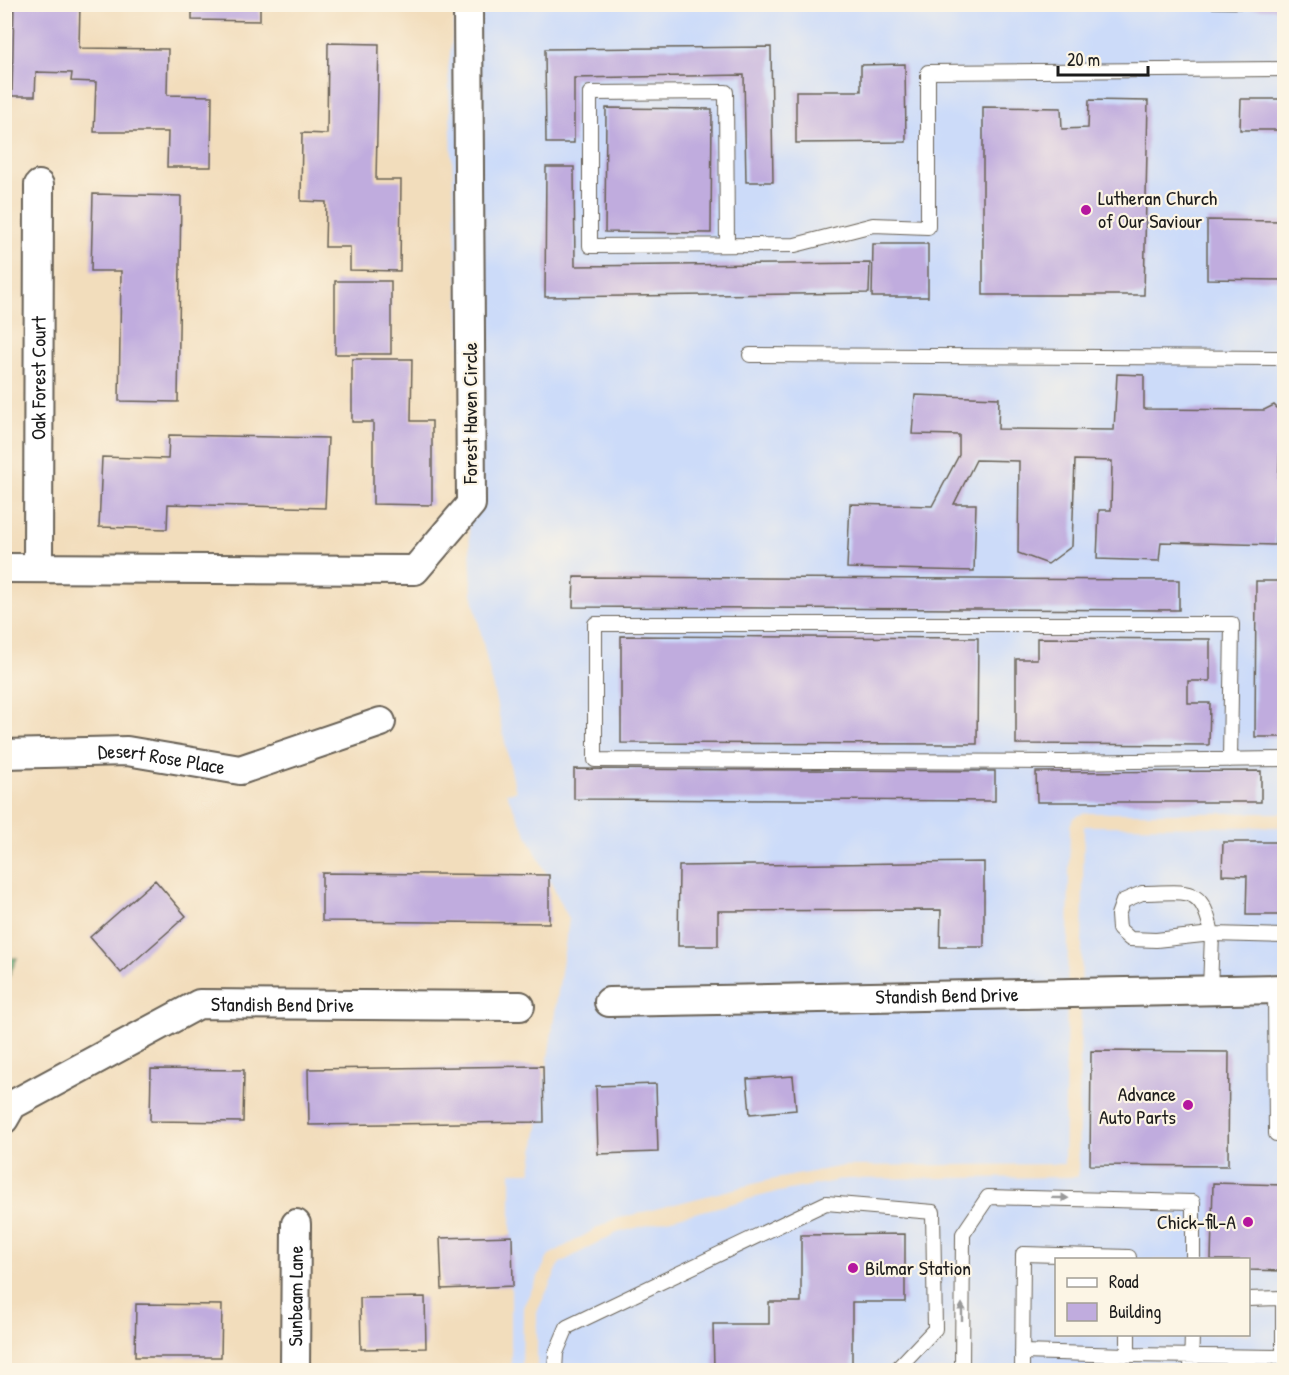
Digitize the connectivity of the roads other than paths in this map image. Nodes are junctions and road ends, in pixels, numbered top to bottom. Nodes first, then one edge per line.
1 (468, 4) edge
2 (1284, 69) edge
3 (39, 185) dead end
4 (727, 245) junction
5 (750, 355) dead end
6 (1284, 358) edge
7 (4, 568) edge
8 (38, 568) junction
9 (381, 722) dead end
10 (4, 754) edge
11 (1284, 759) edge
12 (1230, 760) junction
13 (1212, 934) junction
14 (1284, 936) edge
15 (1280, 989) edge
16 (1210, 990) junction
17 (609, 1002) dead end
18 (520, 1006) dead end
19 (4, 1119) edge
20 (1284, 1133) edge
21 (296, 1224) dead end
22 (1094, 1258) edge
23 (1193, 1258) edge
24 (1250, 1299) edge
25 (1128, 1336) edge
26 (1192, 1336) edge
27 (1022, 1352) junction
28 (1128, 1355) junction
29 (1191, 1364) edge
30 (295, 1371) edge
31 (555, 1371) edge
32 (896, 1371) edge
33 (962, 1371) edge
34 (1022, 1371) edge

1 - 8 street, Forest Haven Circle
2 - 4 lane
3 - 8 street, Oak Forest Court
4 - 4 lane
5 - 6 lane
7 - 8 street, Forest Haven Circle
9 - 10 street, Desert Rose Place
11 - 12 lane
12 - 12 lane
13 - 13 lane
13 - 14 lane
13 - 16 lane
15 - 16 street, Standish Bend Drive
15 - 20 lane
16 - 17 street, Standish Bend Drive
18 - 19 street, Standish Bend Drive
21 - 30 street, Sunbeam Lane
22 - 27 lane
33 -> 23 lane
24 - 29 lane
25 - 28 lane
26 - 29 lane
27 - 28 lane
27 - 34 lane
28 - 29 lane
31 - 32 lane

